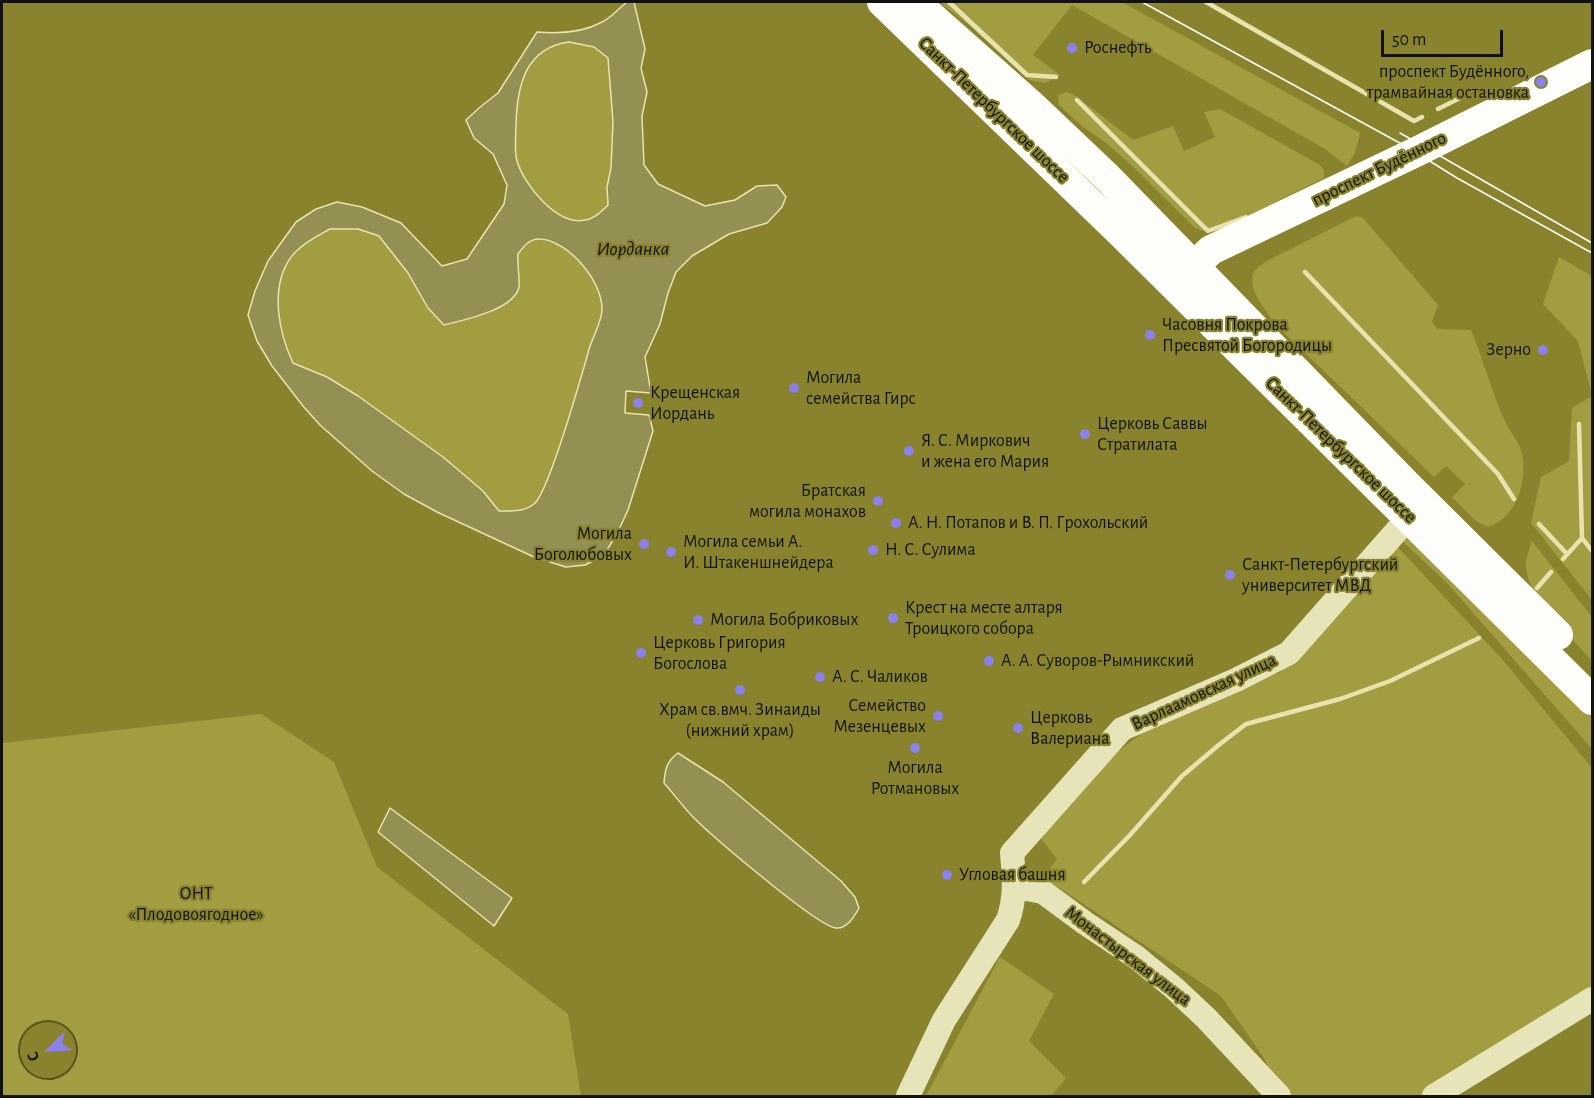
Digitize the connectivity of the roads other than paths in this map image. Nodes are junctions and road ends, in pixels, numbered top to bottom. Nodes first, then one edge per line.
1 (882, 2) edge
2 (915, 2) edge
3 (1593, 64) edge
4 (1593, 87) edge
5 (1193, 278) junction
6 (1409, 517) junction
7 (1593, 673) edge
8 (1593, 700) edge
9 (1015, 887) junction
10 (1593, 999) edge
11 (908, 1096) edge
12 (1278, 1096) edge
13 (1434, 1096) edge

1 - 5 main road, Санкт-Петербургское шоссе
2 - 5 main road, Санкт-Петербургское шоссе
3 - 5 main road, проспект Будённого
4 - 5 main road, проспект Будённого
5 - 6 main road, Санкт-Петербургское шоссе
5 - 7 main road, Санкт-Петербургское шоссе
6 - 8 main road, Санкт-Петербургское шоссе
6 - 9 street, Варлаамовская улица
9 - 11 street, Варлаамовская улица
9 - 12 street, Монастырская улица
10 - 13 street

